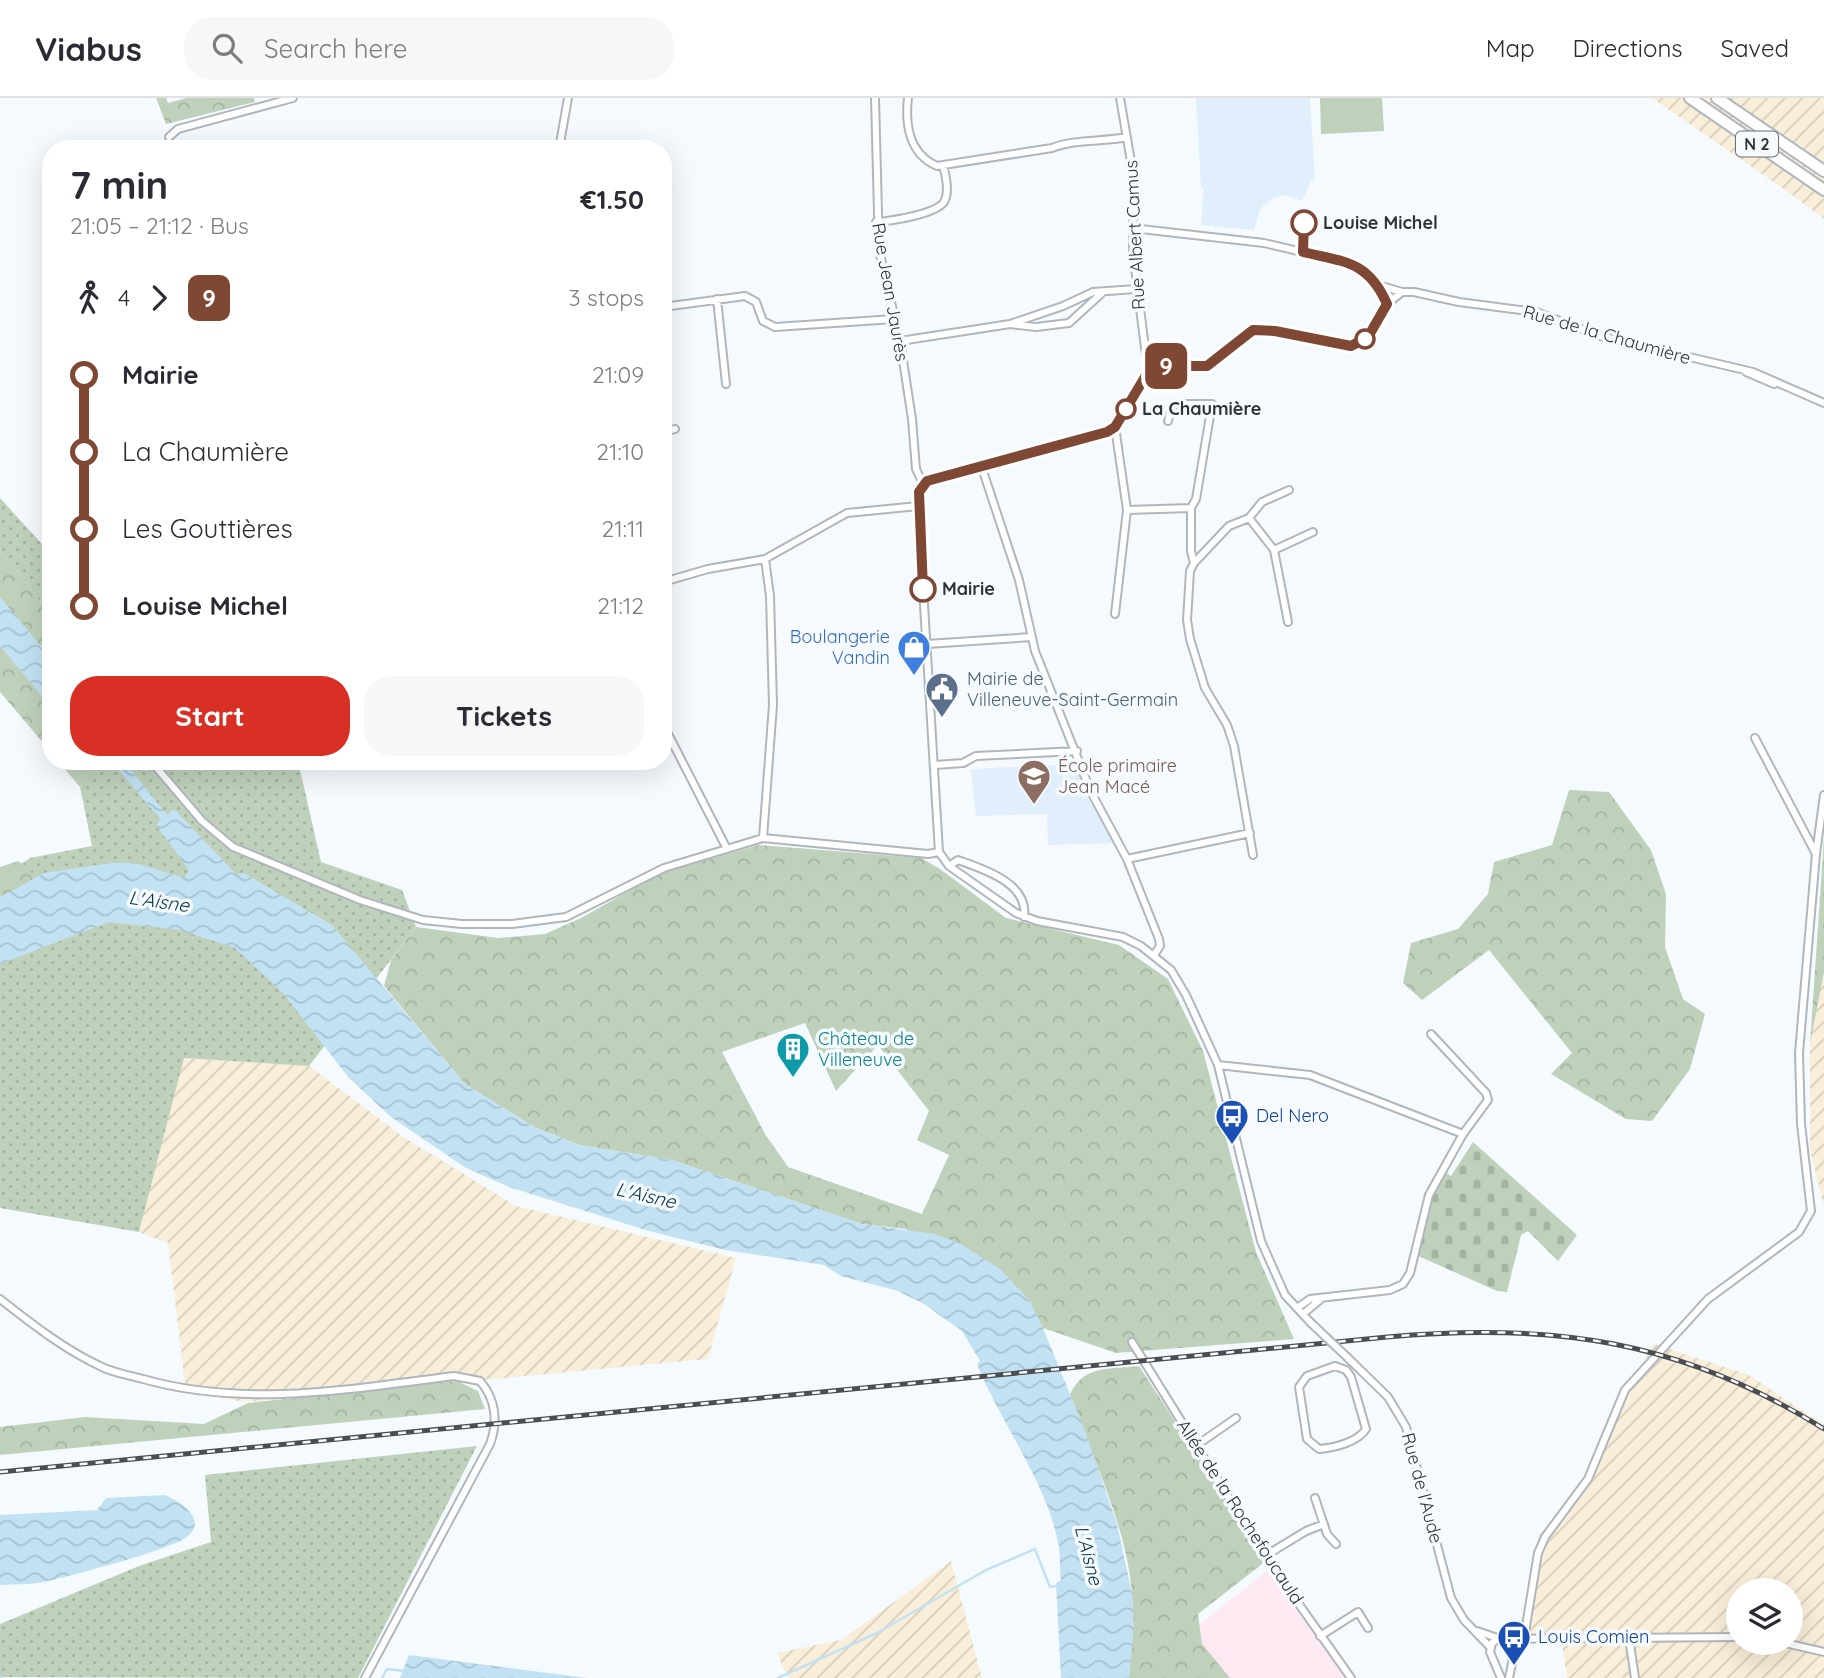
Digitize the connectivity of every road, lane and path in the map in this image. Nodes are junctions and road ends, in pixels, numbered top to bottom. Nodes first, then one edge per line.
1 (293, 98) edge
2 (569, 98) edge
3 (875, 98) edge
4 (908, 98) edge
5 (1120, 98) edge
6 (1690, 98) edge
7 (1717, 98) edge
8 (169, 137) dead end
9 (1127, 137) junction
10 (561, 140) edge
11 (943, 166) junction
12 (1824, 171) edge
13 (1824, 190) edge
14 (876, 222) junction
15 (1132, 228) junction
16 (1378, 285) junction
17 (1136, 289) junction
18 (1103, 292) junction
19 (1402, 292) junction
20 (717, 299) junction
21 (1387, 304) junction
22 (672, 306) edge
23 (1063, 306) junction
24 (1078, 317) junction
25 (894, 319) junction
26 (1010, 324) junction
27 (900, 341) junction
28 (1148, 372) junction
29 (726, 384) dead end
30 (1824, 403) edge
31 (1168, 421) dead end
32 (1115, 427) junction
33 (675, 429) dead end
34 (672, 430) edge
35 (982, 468) junction
36 (923, 484) junction
37 (1289, 490) dead end
38 (918, 506) junction
39 (1191, 508) junction
40 (1127, 510) junction
41 (1250, 518) junction
42 (1313, 532) dead end
43 (1274, 550) junction
44 (765, 559) junction
45 (1194, 562) junction
46 (672, 579) edge
47 (1115, 614) dead end
48 (1288, 622) dead end
49 (1032, 637) junction
50 (927, 645) junction
51 (1755, 738) dead end
52 (672, 742) edge
53 (1077, 751) junction
54 (935, 765) junction
55 (159, 770) edge
56 (1824, 795) edge
57 (1250, 833) junction
58 (763, 838) junction
59 (727, 849) junction
60 (939, 852) junction
61 (1816, 854) junction
62 (1253, 855) dead end
63 (1127, 859) junction
64 (951, 864) junction
65 (1024, 917) junction
66 (1154, 955) junction
67 (1431, 1034) dead end
68 (1218, 1066) junction
69 (1463, 1134) junction
70 (1323, 1298) junction
71 (0, 1299) edge
72 (1297, 1308) junction
73 (1303, 1314) junction
74 (1132, 1342) dead end
75 (1372, 1382) junction
76 (1357, 1390) junction
77 (1236, 1418) dead end
78 (1197, 1444) junction
79 (1315, 1498) dead end
80 (1324, 1524) junction
81 (1336, 1544) dead end
82 (1265, 1556) junction
83 (1368, 1628) dead end
84 (1475, 1630) junction
85 (1320, 1636) junction
86 (1726, 1636) edge
87 (1499, 1638) junction
88 (1524, 1638) junction
89 (1629, 1638) junction
90 (1508, 1639) junction
91 (1490, 1647) junction
92 (1803, 1647) edge
93 (1824, 1652) edge
94 (1513, 1655) junction
95 (1495, 1661) junction
96 (365, 1678) edge
97 (1351, 1678) edge
98 (1501, 1678) edge
99 (1509, 1678) edge
100 (1635, 1678) edge

1 - 8 street
2 - 10 street
3 - 14 street, Rue Jean Jaurès
4 - 11 street
5 - 9 street, Rue Albert Camus
6 - 13 highway, N 2
7 - 12 highway, N 2
9 - 11 street
9 - 15 street, Rue Albert Camus
11 - 14 street
14 - 25 street, Rue Jean Jaurès
15 - 16 street
15 - 17 street, Rue Albert Camus
16 - 19 street, Rue de la Chaumière
16 - 21 street
17 - 18 street
17 - 28 street, Rue Albert Camus
18 - 23 street
18 - 24 street
19 - 21 street
19 - 30 street, Rue de la Chaumière
20 - 22 street
20 - 25 street
20 - 29 street
21 - 28 street
23 - 24 street
23 - 26 street
24 - 26 street
25 - 27 street, Rue Jean Jaurès
26 - 27 street
27 - 36 street, Rue Jean Jaurès
28 - 32 street
31 - 39 street
32 - 35 street
32 - 40 street
33 - 34 street
35 - 36 street
35 - 49 street
36 - 38 street
37 - 41 street
38 - 44 street
38 - 50 street
39 - 40 street
39 - 45 street
40 - 47 street
41 - 43 street
41 - 45 street
42 - 43 street
43 - 48 street
44 - 46 street
44 - 58 street
45 - 57 street
49 - 50 street
49 - 53 street
50 - 54 street
51 - 61 street
52 - 59 street
53 - 54 street
53 - 63 street
54 - 60 street
55 - 59 street
56 - 61 street
57 - 62 street
57 - 63 street
58 - 59 street
58 - 60 street
60 - 64 street
61 - 88 street
63 - 66 street
64 - 65 street
64 - 65 street
65 - 66 street, Rue de l'Aude
66 - 68 street, Rue de l'Aude
67 - 69 street
68 - 69 street
68 - 72 street, Rue de l'Aude
69 - 70 street
70 - 72 street
70 - 73 street
71 - 96 street
72 - 73 street, Rue de l'Aude
73 - 75 street, Rue de l'Aude, bridge
74 - 78 street, Allée de la Rochefoucauld
75 - 76 street
75 - 84 street, Rue de l'Aude
76 - 76 street
77 - 78 street
78 - 82 street, Allée de la Rochefoucauld
79 - 80 street
80 - 81 street
80 - 82 street
82 - 85 street, Allée de la Rochefoucauld
83 - 85 street
84 - 87 street
84 - 91 street, Rue de l'Aude
85 - 97 street, Allée de la Rochefoucauld
86 - 89 street
87 - 90 street
87 - 91 street
88 - 89 street
88 - 90 street
88 - 94 street
89 - 100 street
90 - 94 street
91 - 95 street
92 - 93 street
94 - 95 street
94 - 99 street
95 - 98 street

